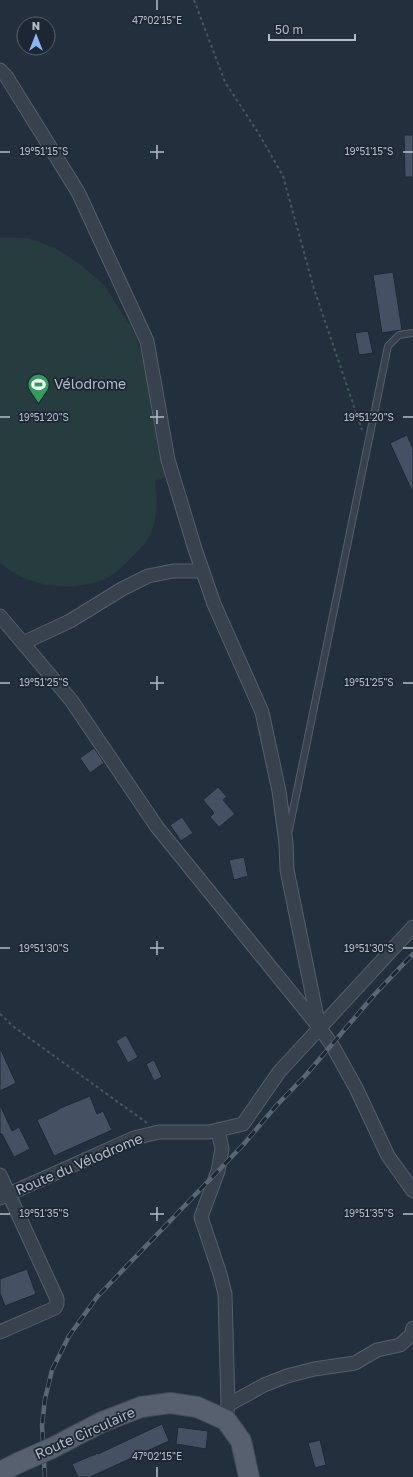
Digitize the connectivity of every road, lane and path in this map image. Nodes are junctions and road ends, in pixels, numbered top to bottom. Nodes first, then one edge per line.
1 (194, 0) edge
2 (0, 70) edge
3 (413, 333) edge
4 (367, 446) junction
5 (202, 571) junction
6 (0, 616) edge
7 (23, 643) junction
8 (286, 844) junction
9 (413, 927) edge
10 (0, 1014) edge
11 (320, 1027) junction
12 (218, 1130) junction
13 (159, 1132) junction
14 (0, 1175) edge
15 (413, 1191) edge
16 (5, 1196) edge
17 (413, 1328) edge
18 (0, 1332) edge
19 (227, 1412) junction
20 (0, 1472) edge
21 (249, 1477) edge

1 - 4 path
2 - 5 street
3 - 4 lane
4 - 8 lane
5 - 7 street
5 - 8 street
6 - 7 street
7 - 11 street
8 - 11 street
9 - 11 street, Route du Vélodrome
10 - 13 path
11 - 12 street, Route du Vélodrome
11 - 15 street
12 - 13 street, Route du Vélodrome
12 - 19 street
13 - 16 street, Route du Vélodrome
14 - 16 street
16 - 18 street
17 - 19 street
19 - 20 main road, Route Circulaire, bridge
19 - 21 main road, Route Circulaire

